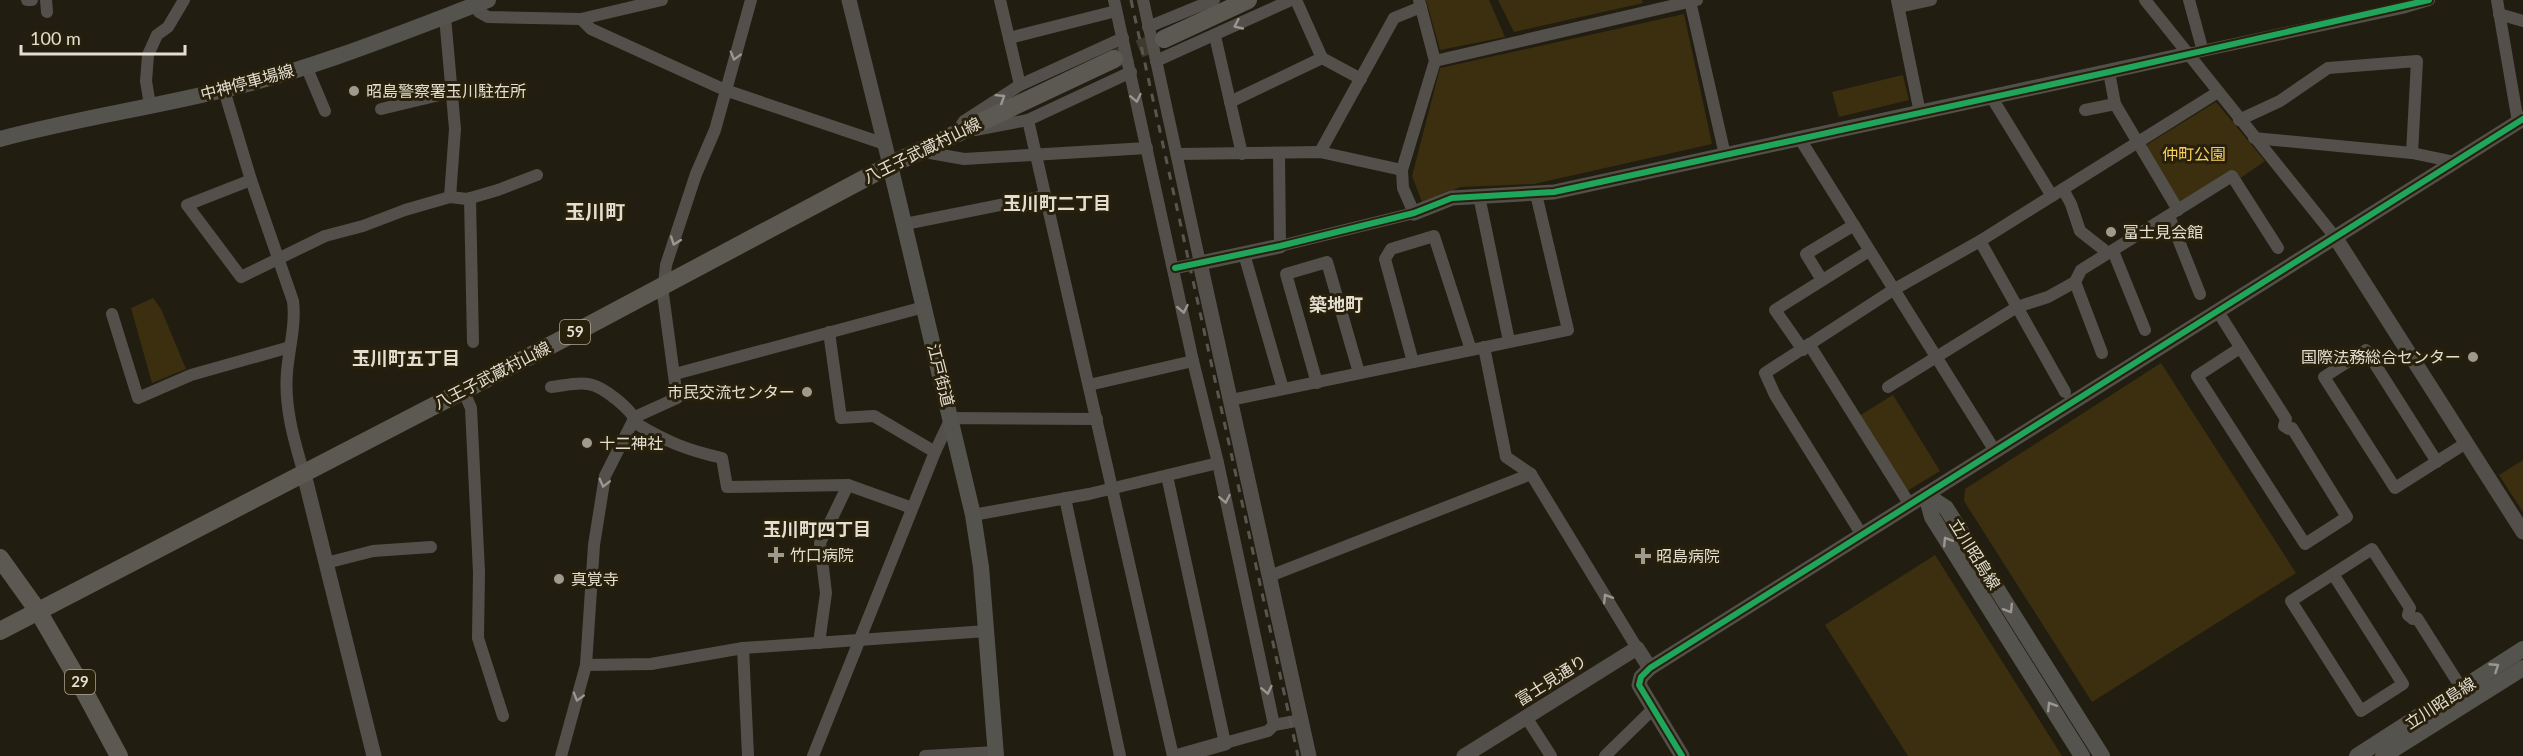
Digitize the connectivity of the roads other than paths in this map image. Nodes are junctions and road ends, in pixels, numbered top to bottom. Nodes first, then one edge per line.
1 (27, 0) edge
2 (32, 0) edge
3 (184, 0) edge
4 (662, 0) edge
5 (751, 0) edge
6 (849, 0) edge
7 (1000, 0) edge
8 (1143, 0) edge
9 (1214, 0) edge
10 (1248, 0) edge
11 (1291, 0) edge
12 (1296, 0) edge
13 (1931, 0) edge
14 (2145, 0) edge
15 (2189, 0) edge
16 (2429, 0) edge
17 (2496, 0) edge
18 (1694, 1) edge
19 (481, 3) edge
20 (1199, 3) edge
21 (1420, 3) edge
22 (1898, 3) edge
23 (1115, 5) edge
24 (2358, 10) dead end
25 (2499, 14) junction
26 (444, 17) junction
27 (581, 19) junction
28 (2523, 21) edge
29 (1148, 27) junction
30 (1215, 36) junction
31 (1009, 38) junction
32 (1123, 38) junction
33 (1164, 39) tunnel mouth
34 (2201, 44) junction
35 (2185, 51) junction
36 (1322, 58) junction
37 (1114, 60) tunnel mouth
38 (1156, 61) junction
39 (1435, 61) junction
40 (306, 66) junction
41 (1131, 72) junction
42 (2109, 72) junction
43 (1361, 79) junction
44 (1020, 86) junction
45 (224, 90) junction
46 (725, 90) junction
47 (452, 92) junction
48 (2218, 93) junction
49 (1992, 98) junction
50 (1230, 102) junction
51 (2115, 104) junction
52 (150, 105) junction
53 (381, 109) dead end
54 (2085, 110) dead end
55 (325, 111) dead end
56 (1920, 113) junction
57 (1028, 120) junction
58 (2239, 120) junction
59 (2520, 121) edge
60 (956, 134) junction
61 (2254, 138) junction
62 (0, 140) edge
63 (1800, 140) junction
64 (2137, 143) junction
65 (885, 144) junction
66 (1147, 148) junction
67 (919, 151) junction
68 (1320, 152) junction
69 (1280, 153) junction
70 (2412, 153) junction
71 (1178, 154) junction
72 (1242, 154) junction
73 (1725, 155) junction
74 (1036, 156) junction
75 (2456, 162) junction
76 (890, 165) junction
77 (1402, 170) junction
78 (537, 175) dead end
79 (251, 180) junction
80 (2057, 192) junction
81 (1536, 194) junction
82 (1045, 196) junction
83 (1479, 196) junction
84 (450, 197) junction
85 (471, 198) junction
86 (1414, 213) junction
87 (2174, 213) junction
88 (905, 224) junction
89 (1854, 225) junction
90 (2334, 237) junction
91 (1980, 241) junction
92 (1280, 246) junction
93 (2278, 248) dead end
94 (1869, 251) junction
95 (2111, 252) junction
96 (1244, 254) junction
97 (278, 259) junction
98 (1200, 262) junction
99 (1174, 268) junction
100 (1822, 280) junction
101 (2075, 282) junction
102 (664, 284) junction
103 (1893, 290) junction
104 (2200, 294) dead end
105 (924, 307) junction
106 (2017, 307) junction
107 (2217, 310) junction
108 (112, 314) dead end
109 (2145, 330) dead end
110 (829, 332) junction
111 (1509, 341) junction
112 (473, 342) dead end
113 (290, 347) junction
114 (1484, 347) junction
115 (1806, 347) junction
116 (2241, 348) junction
117 (1471, 350) junction
118 (2102, 353) dead end
119 (1936, 357) junction
120 (1193, 361) junction
121 (1413, 362) junction
122 (1359, 373) junction
123 (675, 374) junction
124 (1317, 382) junction
125 (1089, 385) junction
126 (550, 387) dead end
127 (1888, 387) dead end
128 (463, 390) junction
129 (1283, 390) junction
130 (2065, 392) dead end
131 (1231, 400) junction
132 (635, 417) junction
133 (951, 418) junction
134 (1097, 419) junction
135 (2466, 442) junction
136 (1995, 451) junction
137 (935, 452) junction
138 (2437, 462) junction
139 (1218, 463) junction
140 (304, 474) junction
141 (1531, 474) junction
142 (1167, 476) junction
143 (848, 485) junction
144 (1114, 488) junction
145 (1926, 495) junction
146 (1065, 498) junction
147 (1910, 505) junction
148 (912, 508) junction
149 (973, 515) junction
150 (2523, 532) edge
151 (1862, 535) junction
152 (431, 547) dead end
153 (0, 558) edge
154 (326, 563) junction
155 (2333, 574) junction
156 (1270, 576) junction
157 (38, 610) junction
158 (0, 631) edge
159 (987, 631) junction
160 (860, 640) junction
161 (819, 643) junction
162 (743, 648) junction
163 (1637, 648) junction
164 (2523, 649) edge
165 (586, 665) junction
166 (1650, 668) junction
167 (2523, 668) edge
168 (2462, 689) junction
169 (1653, 709) junction
170 (503, 716) dead end
171 (1526, 717) junction
172 (1301, 720) junction
173 (1274, 725) junction
174 (1225, 743) junction
175 (996, 754) edge
176 (119, 756) edge
177 (374, 756) edge
178 (561, 756) edge
179 (748, 756) edge
180 (813, 756) edge
181 (925, 756) edge
182 (1120, 756) edge
183 (1173, 756) edge
184 (1180, 756) edge
185 (1309, 756) edge
186 (1464, 756) edge
187 (1551, 756) edge
188 (1605, 756) edge
189 (1682, 756) edge
190 (2082, 756) edge
191 (2102, 756) edge
192 (2357, 756) edge
193 (2384, 756) edge

1 - 2 street
3 - 52 street
4 - 27 street
5 -> 46 street
6 - 65 street, 江戸街道
7 - 31 street
8 - 29 street
9 - 20 street
10 - 33 main road
11 -> 30 street
12 - 36 street
13 - 22 street
14 - 35 street
15 - 34 street
16 - 35 street
17 - 25 street
18 - 39 street
18 - 73 street
19 - 26 main road, 中神停車場線
19 - 27 street
20 - 29 street
21 - 39 street
21 - 43 street
22 - 56 street
23 - 31 street
23 - 32 street
24 - 34 street
25 - 28 street
25 - 59 street
26 - 40 main road, 中神停車場線
26 - 47 street
27 - 46 street
29 - 38 street
30 - 38 street
30 - 50 street
31 - 44 street
32 - 41 street
32 - 44 street
34 - 35 street
35 - 42 street
35 - 48 street
36 - 43 street
36 - 50 street
37 - 60 main road, 八王子武蔵村山線 / 59
38 - 71 street
39 - 77 street
40 - 45 main road, 中神停車場線
40 - 55 street
41 - 57 street
41 -> 66 street
42 - 49 street
42 - 51 street
43 - 68 street
60 -> 44 street
45 - 52 main road, 中神停車場線
45 - 79 street
46 - 65 street
46 -> 102 street
47 - 53 street
47 - 84 street
48 - 58 street
48 - 64 street
49 - 56 street
49 - 80 street
50 - 72 street
51 - 54 street
51 - 64 street
52 - 62 main road, 中神停車場線
56 - 63 street
57 - 60 street
57 - 74 street
58 - 61 street
58 - 70 street
59 - 75 street
60 - 67 main road, 八王子武蔵村山線 / 59
61 - 70 street
61 - 90 street
63 - 73 street
63 - 89 street
64 - 80 street
64 - 87 street
65 - 76 street, 江戸街道
66 - 74 street
66 - 99 street
67 - 74 street
67 - 76 main road, 八王子武蔵村山線 / 59
68 - 69 street
68 - 77 street
69 - 72 street
69 - 92 street
70 - 75 street
71 - 72 street
71 - 98 street
73 - 81 street
74 - 82 street
75 - 90 street
76 - 88 main road, 江戸街道
76 - 102 main road, 八王子武蔵村山線 / 59
77 - 86 street
78 - 85 street
79 - 97 street
79 - 97 street
80 - 91 street
80 - 95 street
81 - 83 street
81 - 111 street
82 - 88 street
82 - 125 street
83 - 86 street
83 - 111 street
84 - 85 street
84 - 97 street
85 - 112 street
86 - 92 street
87 - 93 street
87 - 95 street
87 - 104 street
88 - 105 main road, 江戸街道
89 - 94 street
89 - 100 street
90 - 107 street
90 - 135 street
91 - 103 street
91 - 106 street
92 - 96 street
94 - 100 street
94 - 103 street
95 - 101 street
95 - 109 street
96 - 98 street
96 - 129 street
97 - 113 street
98 - 99 street
98 - 131 street
99 -> 120 street
100 - 115 street
101 - 106 street
101 - 118 street
102 - 123 street
102 - 128 main road, 八王子武蔵村山線 / 59
103 - 115 street
103 - 119 street
105 - 110 street
105 - 133 main road, 江戸街道
106 - 119 street
106 - 130 street
107 - 116 street
107 - 136 street
108 - 113 street
110 - 123 street
110 - 137 street
111 - 114 street
113 - 140 street
114 - 117 street
114 - 141 street
115 - 147 street
115 - 151 street
116 - 116 street
117 - 121 street
117 - 121 street
119 - 127 street
119 - 136 street
120 - 125 street
120 - 139 street
121 - 122 street
122 - 124 street
122 - 124 street
123 - 132 street
124 - 129 street
125 - 134 street
126 - 132 street
128 - 140 main road, 八王子武蔵村山線 / 59
128 - 170 street
129 - 131 street
131 - 156 street
132 - 143 street
132 -> 165 street
133 - 134 street
133 - 137 street
133 - 149 main road, 江戸街道
134 - 144 street
135 - 138 street
135 - 150 street
136 - 145 street
137 - 148 street
138 - 138 street
139 - 142 street
139 -> 173 street
140 - 154 street
140 - 157 main road, 八王子武蔵村山線 / 59
141 - 156 street
163 -> 141 street
142 - 144 street
142 - 174 street
143 - 148 street
143 - 161 street
144 - 146 street
144 - 183 street
145 - 147 street
190 -> 145 main road, 立川昭島線
145 -> 191 main road, 立川昭島線
146 - 149 street
146 - 182 street
147 - 151 street
148 - 160 street
149 - 159 main road, 江戸街道
151 - 166 street
152 - 154 street
153 - 157 main road, 29
154 - 177 street
155 - 155 street
155 - 168 street
156 - 172 street
157 - 158 main road, 八王子武蔵村山線 / 59
157 - 176 main road, 29
159 - 160 street
159 - 175 main road, 江戸街道
160 - 161 street
160 - 180 street
161 - 162 street
162 - 165 street
162 - 179 street
163 - 166 street
163 - 171 street, 富士見通り
168 -> 164 main road, 立川昭島線
165 -> 178 street
166 - 169 street
167 - 193 main road, 立川昭島線
168 - 192 main road, 立川昭島線
169 - 188 street
169 - 189 street
171 - 186 street, 富士見通り
171 - 187 street
172 - 173 street
172 - 185 street
173 - 174 street
174 - 184 street
175 - 181 street

